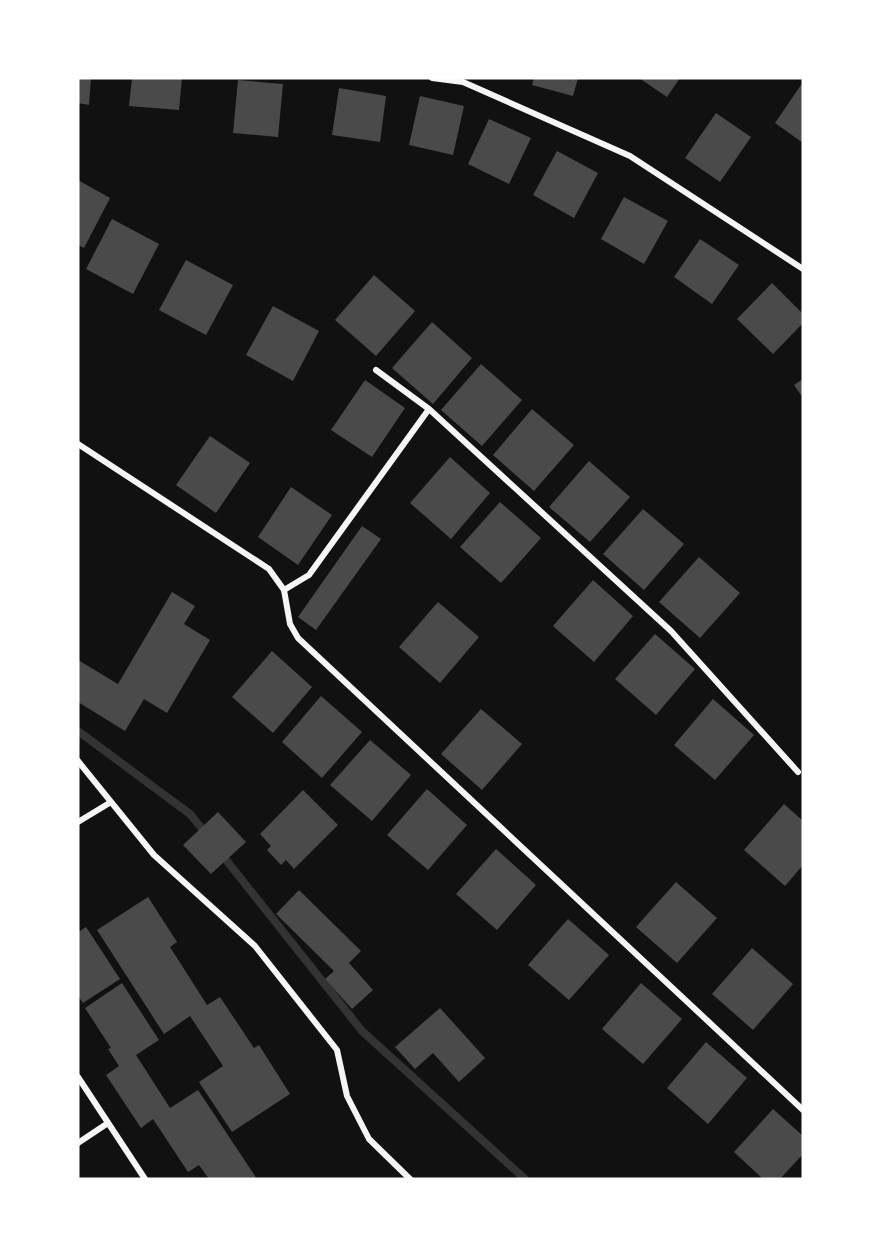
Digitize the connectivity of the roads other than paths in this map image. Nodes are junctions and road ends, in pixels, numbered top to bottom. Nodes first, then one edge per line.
1 (432, 78) edge
2 (803, 269) edge
3 (376, 370) dead end
4 (429, 409) junction
5 (78, 444) edge
6 (284, 590) junction
7 (78, 761) edge
8 (798, 772) dead end
9 (111, 802) junction
10 (78, 822) edge
11 (78, 1077) edge
12 (803, 1110) edge
13 (108, 1123) junction
14 (78, 1143) edge
15 (145, 1179) edge
16 (410, 1179) edge

1 - 2 street
3 - 4 street
4 - 6 street
4 - 8 street
5 - 6 street
6 - 12 street
7 - 9 street
9 - 10 street
9 - 16 street
11 - 13 street
13 - 14 street
13 - 15 street

